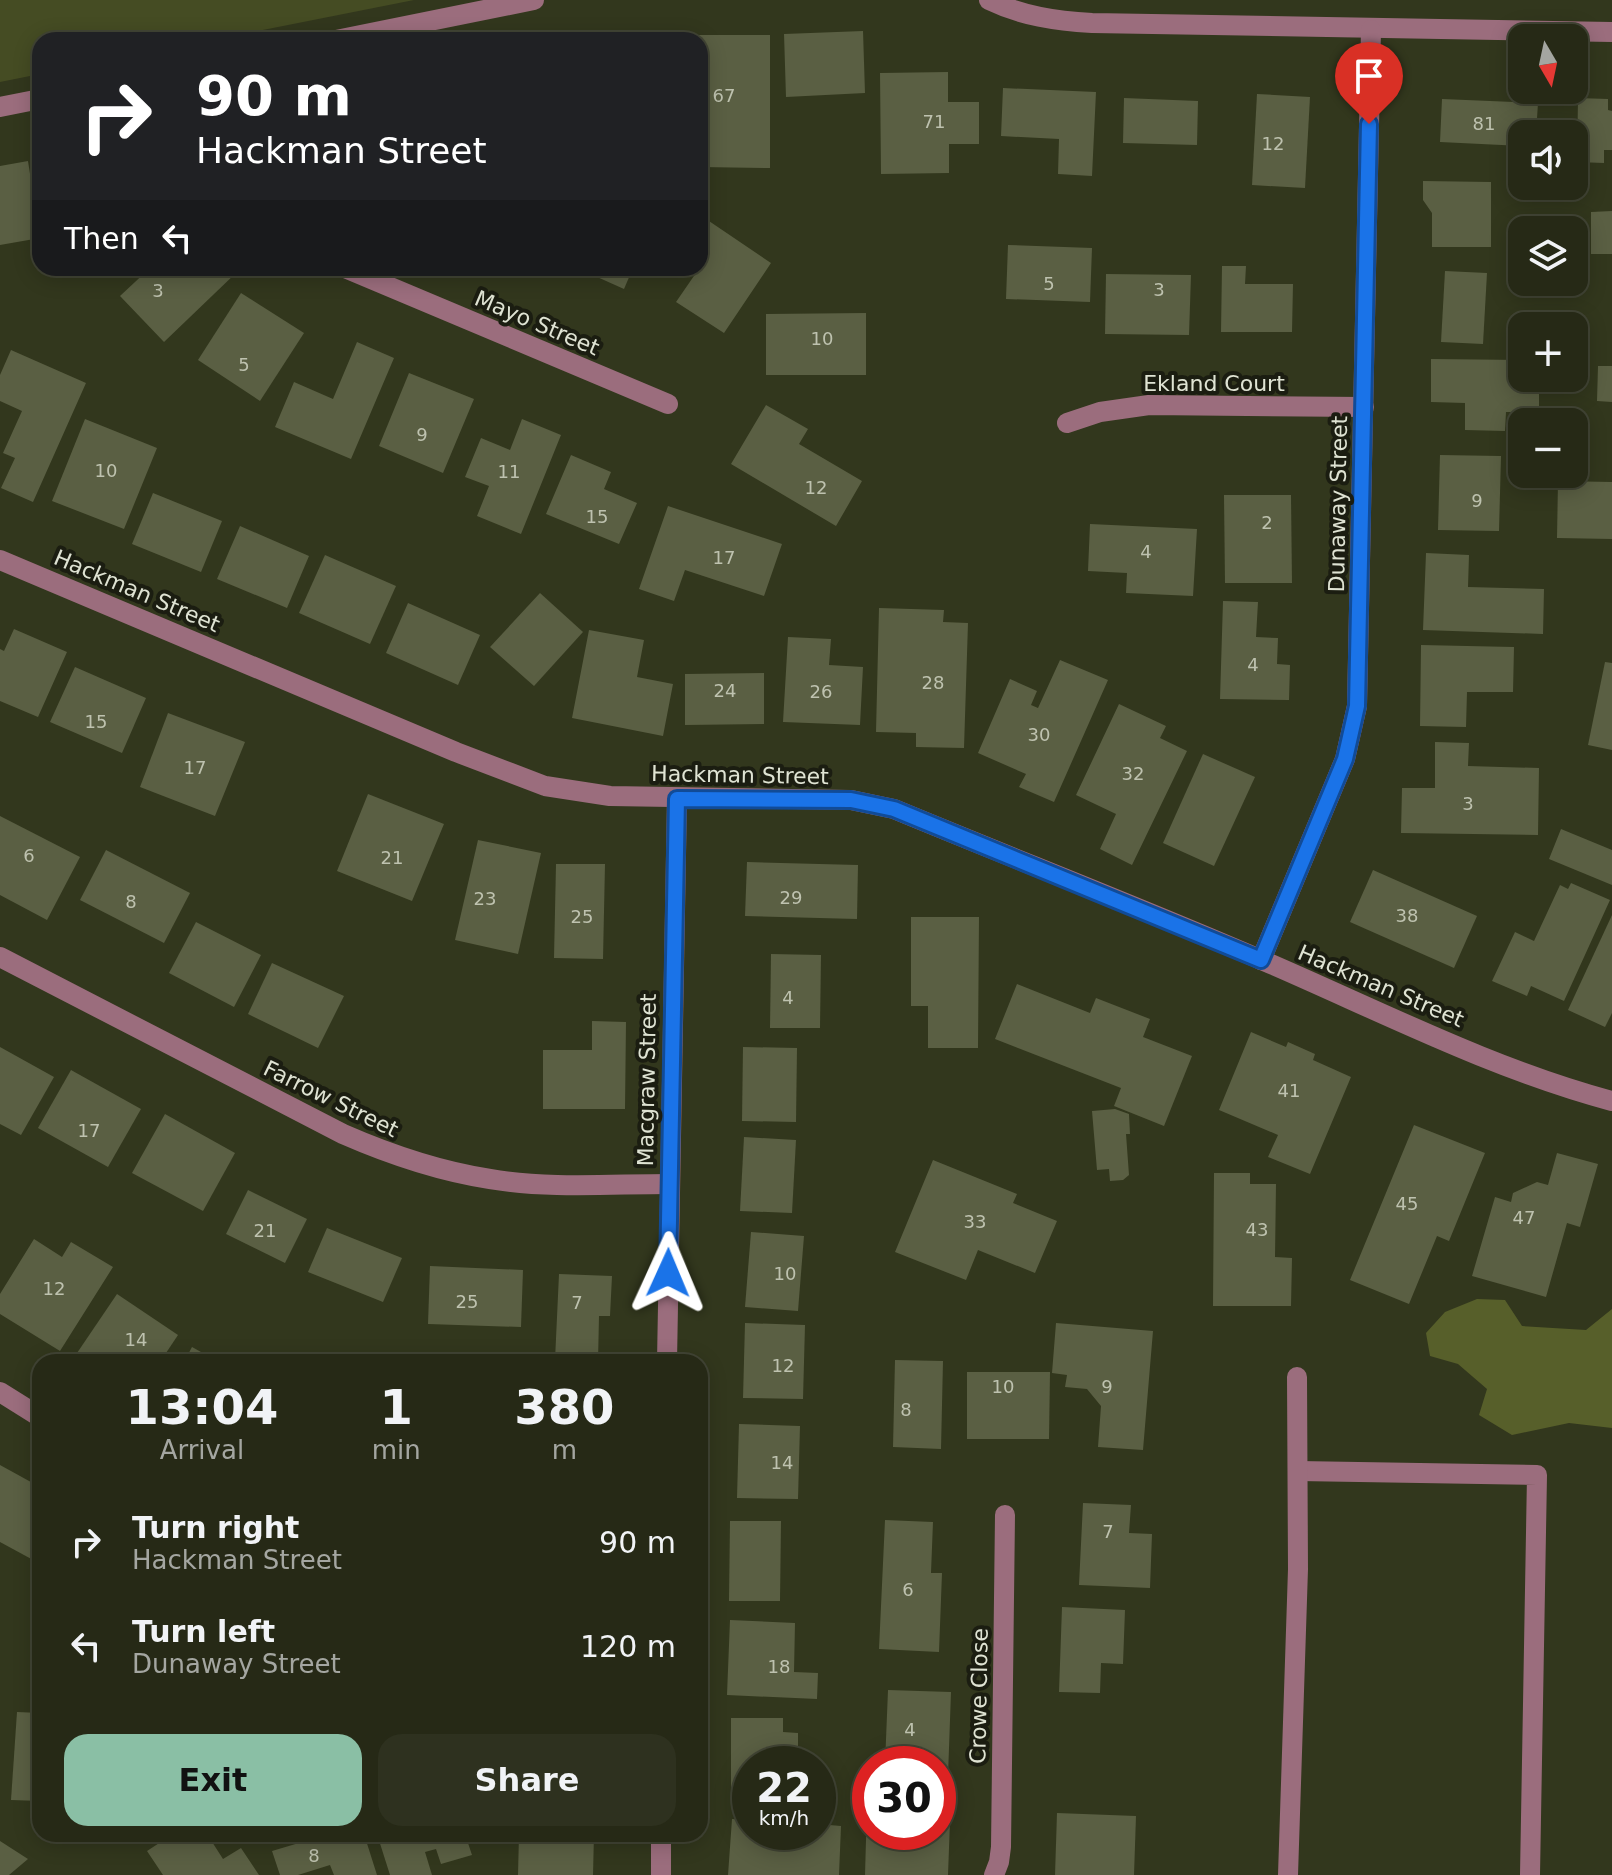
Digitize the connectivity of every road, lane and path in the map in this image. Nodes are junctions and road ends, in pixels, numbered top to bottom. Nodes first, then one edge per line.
1 (534, 0) edge
2 (989, 0) edge
3 (1371, 30) junction
4 (376, 32) edge
5 (1612, 32) edge
6 (32, 101) edge
7 (0, 107) edge
8 (364, 276) edge
9 (668, 404) dead end
10 (1364, 407) junction
11 (1067, 423) dead end
12 (0, 560) edge
13 (677, 799) junction
14 (0, 957) edge
15 (1261, 960) junction
16 (1612, 1101) edge
17 (669, 1184) junction
18 (667, 1354) edge
19 (1297, 1377) dead end
20 (0, 1392) edge
21 (32, 1412) edge
22 (1298, 1471) junction
23 (1005, 1515) dead end
24 (661, 1842) edge
25 (661, 1875) edge
26 (994, 1875) edge
27 (1288, 1875) edge
28 (1530, 1875) edge

1 - 4 street
2 - 3 street
3 - 5 street
3 - 10 street, Dunaway Street
6 - 7 street
8 - 9 street, Mayo Street
10 - 11 street, Ekland Court
10 - 15 street, Dunaway Street
12 - 13 street, Hackman Street
13 - 15 street, Hackman Street
13 - 17 street, Macgraw Street
14 - 17 street, Farrow Street
15 - 16 street, Hackman Street
17 - 18 street, Macgraw Street
19 - 22 street
20 - 21 street
22 - 27 street
22 - 28 street
23 - 26 street, Crowe Close
24 - 25 street

